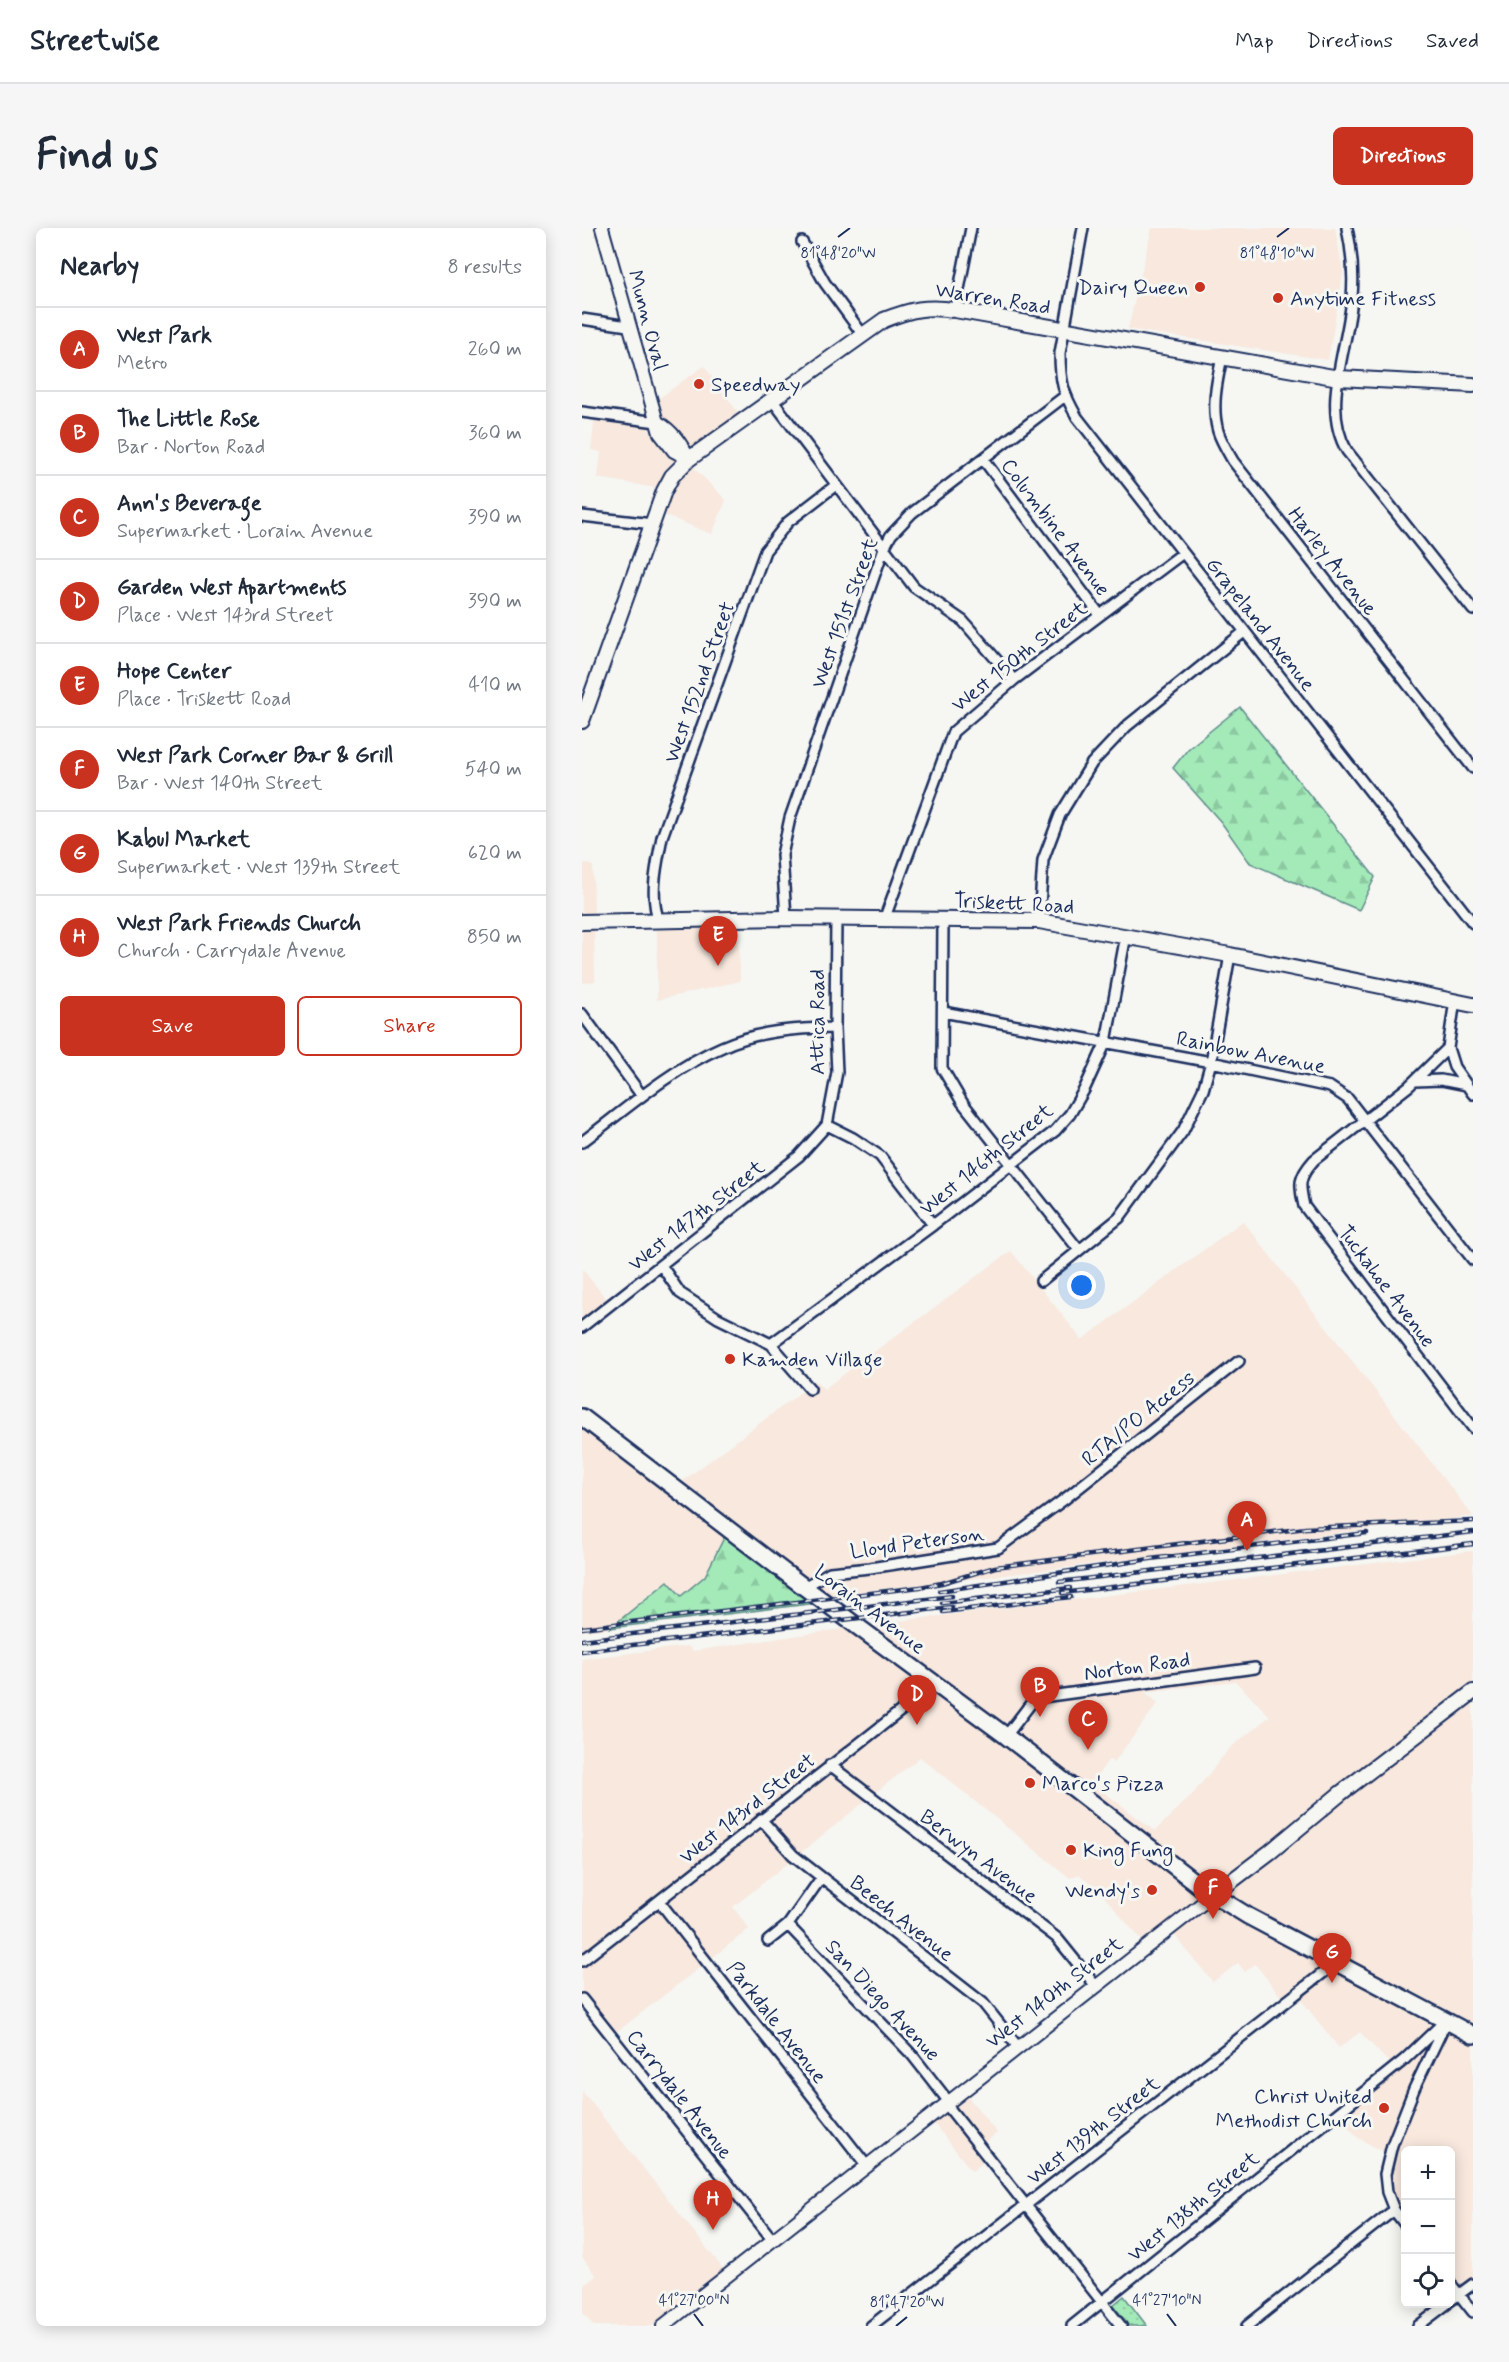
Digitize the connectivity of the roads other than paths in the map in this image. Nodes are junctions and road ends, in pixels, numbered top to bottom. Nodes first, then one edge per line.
1 (602, 228) edge
2 (971, 228) edge
3 (1083, 228) edge
4 (1347, 228) edge
5 (802, 242) dead end
6 (955, 310) junction
7 (582, 319) edge
8 (628, 326) junction
9 (1065, 331) junction
10 (863, 335) junction
11 (1222, 357) junction
12 (1339, 378) junction
13 (1473, 385) edge
14 (1065, 396) junction
15 (773, 401) junction
16 (582, 412) edge
17 (657, 422) junction
18 (689, 459) junction
19 (983, 459) junction
20 (836, 485) junction
21 (582, 516) edge
22 (653, 524) junction
23 (884, 548) junction
24 (1183, 553) junction
25 (1473, 610) edge
26 (1100, 615) junction
27 (1244, 632) junction
28 (1014, 680) junction
29 (582, 720) edge
30 (1473, 768) edge
31 (786, 918) junction
32 (836, 918) junction
33 (884, 920) junction
34 (943, 920) junction
35 (659, 921) junction
36 (1039, 921) junction
37 (582, 922) edge
38 (1473, 923) edge
39 (1126, 935) junction
40 (1230, 955) junction
41 (1455, 1000) junction
42 (1473, 1005) edge
43 (943, 1012) junction
44 (582, 1014) edge
45 (835, 1028) junction
46 (1106, 1042) junction
47 (1448, 1048) junction
48 (1211, 1062) junction
49 (1415, 1081) junction
50 (1466, 1085) junction
51 (1473, 1094) edge
52 (642, 1096) junction
53 (1365, 1120) junction
54 (827, 1125) junction
55 (582, 1142) edge
56 (1011, 1165) junction
57 (933, 1225) junction
58 (1079, 1250) junction
59 (1473, 1260) edge
60 (661, 1265) junction
61 (1041, 1281) dead end
62 (582, 1327) edge
63 (771, 1344) junction
64 (1239, 1361) dead end
65 (810, 1389) dead end
66 (582, 1417) edge
67 (1473, 1428) edge
68 (1060, 1503) joint
69 (804, 1587) junction
70 (1255, 1668) dead end
71 (935, 1684) junction
72 (1473, 1692) edge
73 (1006, 1736) junction
74 (830, 1765) junction
75 (761, 1819) junction
76 (821, 1878) junction
77 (1213, 1895) junction
78 (659, 1901) junction
79 (788, 1925) junction
80 (768, 1941) dead end
81 (582, 1961) edge
82 (1337, 1962) junction
83 (1095, 1985) junction
84 (582, 1999) edge
85 (1446, 2020) junction
86 (1473, 2035) edge
87 (1018, 2047) junction
88 (947, 2103) junction
89 (867, 2166) junction
90 (1026, 2205) junction
91 (1394, 2210) junction
92 (1401, 2219) edge
93 (772, 2239) junction
94 (1473, 2283) edge
95 (1455, 2289) edge
96 (1459, 2294) junction
97 (1455, 2297) edge
98 (1102, 2302) junction
99 (1441, 2308) edge
100 (1473, 2312) edge
101 (671, 2324) edge
102 (871, 2326) edge
103 (1072, 2326) edge
104 (1121, 2326) edge
105 (1247, 2326) edge
106 (1418, 2326) edge

1 - 8 street, Munn Oval
2 - 6 street
3 - 9 street, Grapeland Avenue
4 - 12 street
5 - 10 street
6 - 9 main road, Warren Road
6 - 10 main road, Warren Road
7 - 8 street
8 - 17 street, Munn Oval
9 - 11 main road, Warren Road
9 - 14 street, Grapeland Avenue
10 - 15 main road, Warren Road
11 - 12 main road, Warren Road
11 - 30 street, Harley Avenue
12 - 13 main road, Warren Road
12 - 25 street
14 - 19 street, West 151st Street
14 - 24 street, Grapeland Avenue
15 - 18 main road, Warren Road
15 - 20 street
16 - 17 street
17 - 18 street, Munn Oval
18 - 22 main road, Warren Road
19 - 23 street, West 151st Street
19 - 26 street, Columbine Avenue
20 - 23 street
20 - 35 street, West 152nd Street
21 - 22 street
22 - 29 main road, Warren Road
23 - 28 street
23 - 31 street, West 151st Street
24 - 26 street, West 150th Street
24 - 27 street, Grapeland Avenue
26 - 28 street, West 150th Street
27 - 36 street
27 - 38 street, Grapeland Avenue
28 - 33 street, West 150th Street
31 - 32 main road, Triskett Road
31 - 35 main road, Triskett Road
32 - 33 main road, Triskett Road
32 - 45 street, Attica Road
33 - 34 main road, Triskett Road
34 - 36 main road, Triskett Road
34 - 43 street
35 - 37 main road, Triskett Road
36 - 39 main road, Triskett Road
39 - 40 main road, Triskett Road
39 - 46 street, West 146th Street
40 - 41 main road, Triskett Road
40 - 48 street
41 - 42 main road, Triskett Road
41 - 47 street
43 - 46 street, Rainbow Avenue
43 - 56 street
44 - 52 street
45 - 52 street
45 - 54 street, Attica Road
46 - 48 street, Rainbow Avenue
46 - 56 street, West 146th Street
47 - 49 street
47 - 50 street
48 - 53 street, Rainbow Avenue
48 - 58 street
49 - 50 street
49 - 53 street
50 - 51 street
52 - 55 street
53 - 59 street, Rainbow Avenue
53 - 67 street, Tuckahoe Avenue
54 - 57 street
54 - 60 street, West 147th Street
56 - 57 street, West 146th Street
56 - 58 street
57 - 63 street, West 146th Street
58 - 61 street
60 - 62 street, West 147th Street
60 - 63 street
63 - 65 street
64 - 68 street, RTA/PO Access
66 - 69 main road, Lorain Avenue
68 - 69 street, Lloyd Peterson
69 - 71 main road, Lorain Avenue
70 - 73 street, Norton Road
71 - 73 main road, Lorain Avenue
71 - 74 street, West 143rd Street
72 - 77 main road, West 140th Street
73 - 77 main road, Lorain Avenue
74 - 75 street, West 143rd Street
74 - 83 street, Berwyn Avenue
75 - 76 street, Beech Avenue
75 - 78 street, West 143rd Street
76 - 79 street
76 - 87 street, Beech Avenue
77 - 82 main road, Lorain Avenue
77 - 83 street, West 140th Street
78 - 81 street, West 143rd Street
78 - 89 street, Parkdale Avenue
79 - 80 street
79 - 88 street, San Diego Avenue
82 - 85 main road, Lorain Avenue
82 - 90 street, West 139th Street
83 - 87 street, West 140th Street
84 - 93 street, Carrydale Avenue
85 - 86 main road, Lorain Avenue
85 - 91 street
85 - 98 street, West 138th Street
87 - 88 street, West 140th Street
88 - 89 street, West 140th Street
88 - 90 street, San Diego Avenue
89 - 93 street, West 140th Street
90 - 98 street, San Diego Avenue
90 - 102 street, West 139th Street
91 - 92 street
91 - 105 street
93 - 101 street, West 140th Street
94 - 96 street
95 - 96 street
96 - 97 street
96 - 100 street
98 - 103 street, West 138th Street
98 - 104 street, San Diego Avenue
99 - 106 street

